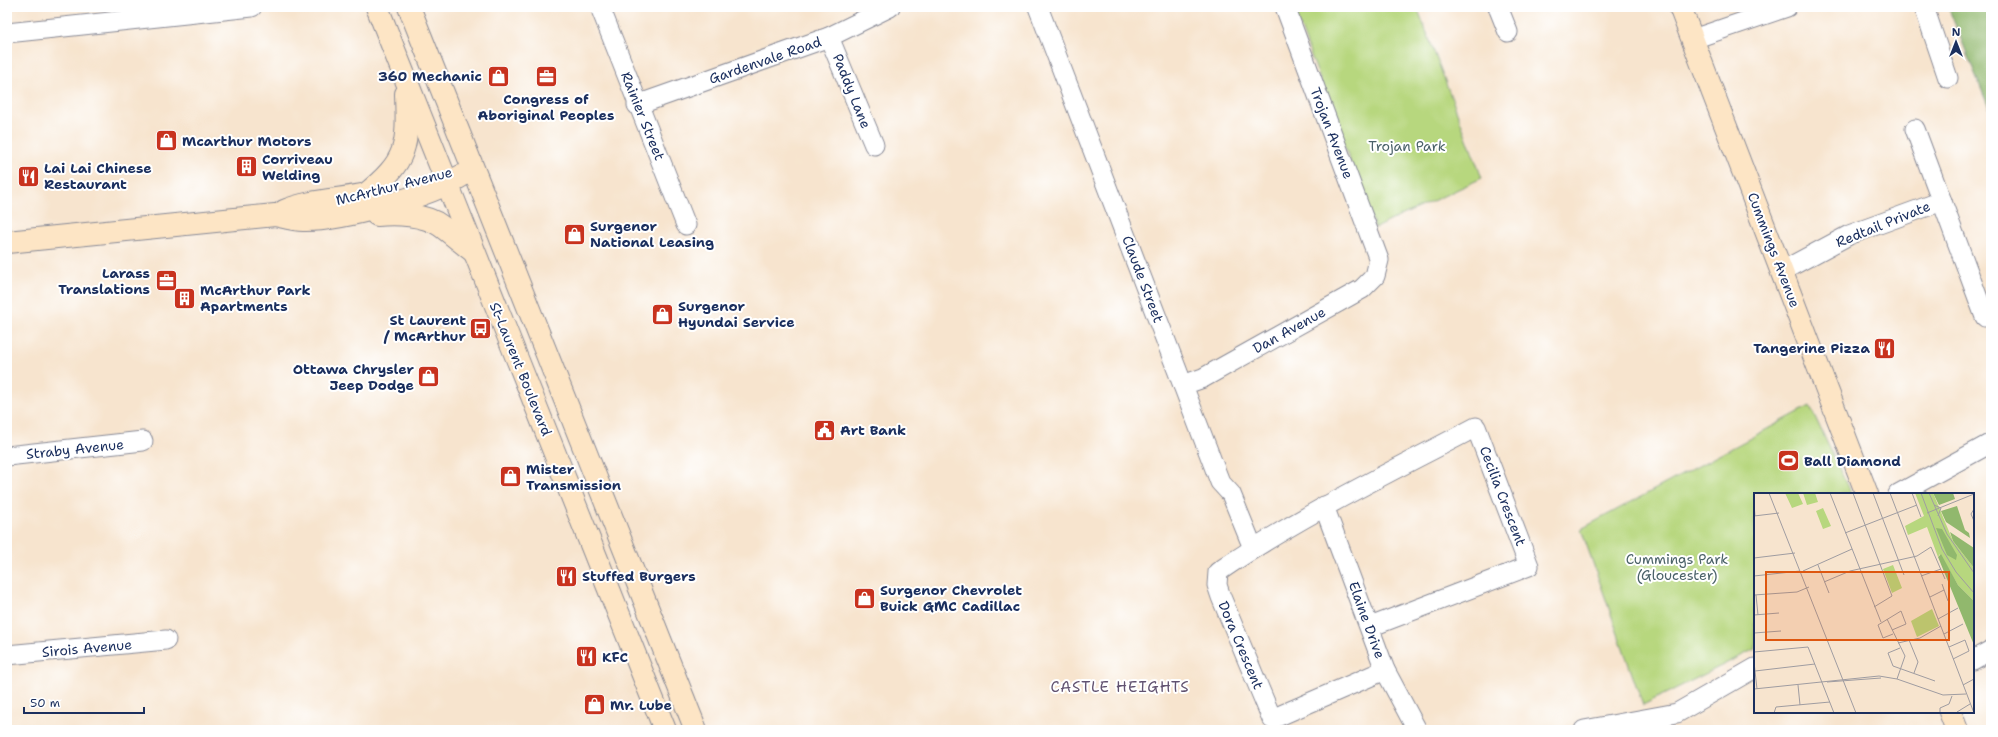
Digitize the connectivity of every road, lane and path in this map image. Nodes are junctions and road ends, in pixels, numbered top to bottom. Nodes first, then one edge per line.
1 (252, 7) edge
2 (377, 7) edge
3 (410, 7) edge
4 (600, 7) edge
5 (890, 7) edge
6 (1038, 7) edge
7 (1284, 7) edge
8 (1498, 7) edge
9 (1680, 7) edge
10 (1787, 7) edge
11 (1924, 7) edge
12 (1508, 32) dead end
13 (7, 33) edge
14 (830, 37) junction
15 (1693, 39) junction
16 (1948, 78) dead end
17 (406, 82) junction
18 (638, 105) junction
19 (1915, 129) dead end
20 (874, 145) dead end
21 (474, 168) junction
22 (446, 178) junction
23 (365, 195) junction
24 (1942, 201) junction
25 (275, 215) junction
26 (344, 215) junction
27 (686, 225) dead end
28 (7, 242) edge
29 (473, 250) junction
30 (1379, 260) joint
31 (1782, 271) junction
32 (1985, 317) dead end
33 (1183, 385) junction
34 (143, 441) dead end
35 (1991, 443) edge
36 (7, 456) edge
37 (1867, 493) edge
38 (1900, 493) edge
39 (1324, 506) junction
40 (1253, 548) junction
41 (1370, 627) junction
42 (166, 640) dead end
43 (1991, 650) edge
44 (7, 655) edge
45 (1974, 659) edge
46 (1754, 669) edge
47 (1385, 670) junction
48 (1950, 713) edge
49 (664, 730) edge
50 (696, 730) edge
51 (1417, 730) edge
52 (1584, 730) edge
53 (1957, 730) edge

1 - 13 street
2 - 17 main road, St-Laurent Boulevard
3 - 21 main road
4 - 18 street, Rainier Street
5 - 14 street, Gardenvale Road
6 - 33 street, Claude Street
7 - 30 street, Trojan Avenue
8 - 12 street
9 - 15 main road, Cummings Avenue
10 - 15 street
11 - 16 street
14 - 18 street, Gardenvale Road
14 - 20 street, Paddy Lane
15 - 31 main road, Cummings Avenue
17 - 22 main road, St-Laurent Boulevard
17 - 23 main road
18 - 27 street, Rainier Street
19 - 24 street, Redtail Private
21 - 22 main road, McArthur Avenue
21 - 50 main road
22 - 23 main road, McArthur Avenue
22 - 26 main road, McArthur Avenue
22 - 29 main road, St-Laurent Boulevard
23 - 25 main road, McArthur Avenue
24 - 31 street, Redtail Private
24 - 32 street, Redtail Private
25 - 26 main road, McArthur Avenue
25 - 28 main road, McArthur Avenue
26 - 29 main road
29 - 49 main road, St-Laurent Boulevard
30 - 33 street, Dan Avenue
31 - 37 main road, Cummings Avenue
33 - 40 street, Claude Street
34 - 36 street, Straby Avenue
35 - 38 street
39 - 40 street, Dora Crescent
39 - 41 street, Elaine Drive
39 - 41 street, Cecilia Crescent
40 - 47 street, Dora Crescent
41 - 47 street, Elaine Drive
42 - 44 street, Sirois Avenue
43 - 45 street
46 - 52 street
47 - 51 street, Elaine Drive
48 - 53 main road

